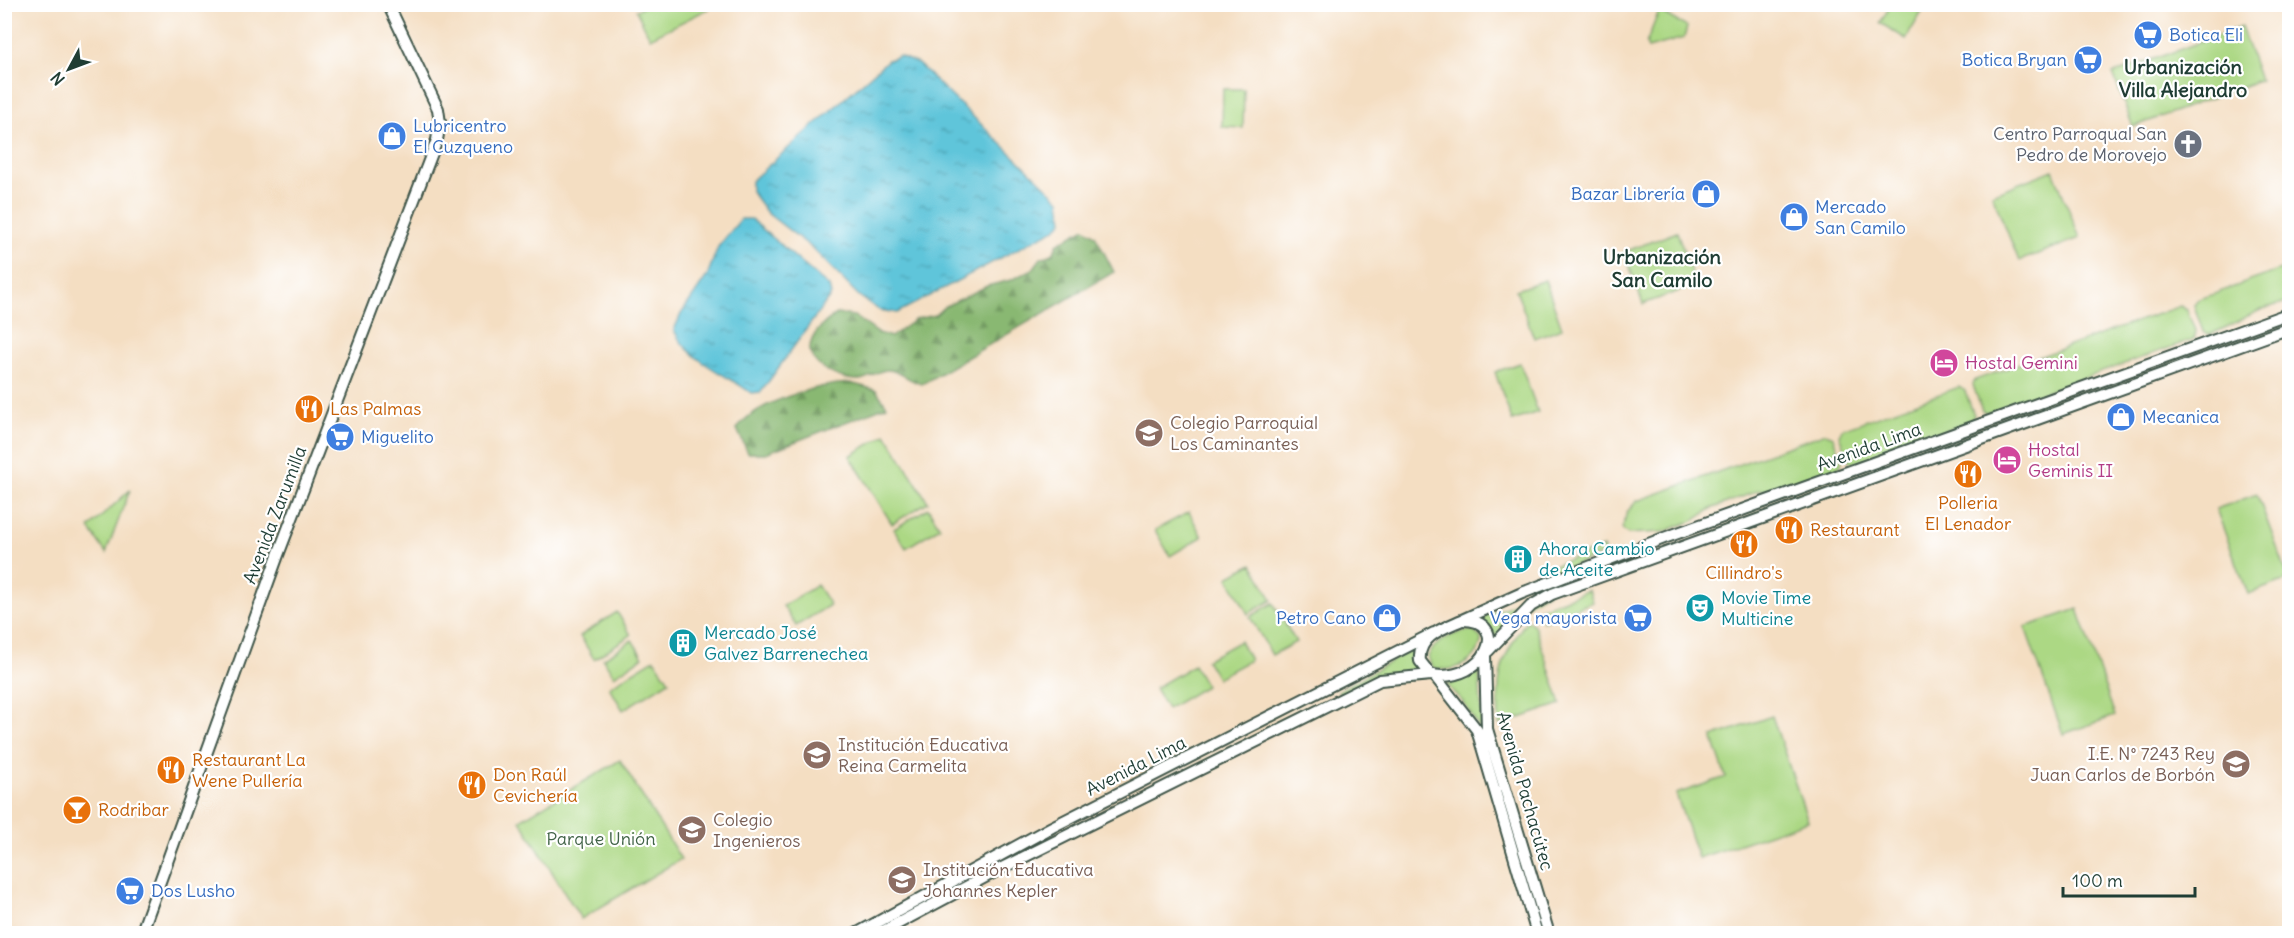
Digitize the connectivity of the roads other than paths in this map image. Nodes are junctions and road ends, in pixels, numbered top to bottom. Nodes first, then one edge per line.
1 (388, 4) edge
2 (2289, 312) edge
3 (2289, 328) edge
4 (1462, 620) junction
5 (1434, 633) junction
6 (1487, 653) junction
7 (1432, 675) junction
8 (141, 933) edge
9 (856, 933) edge
10 (878, 933) edge
11 (1537, 933) edge
12 (1549, 933) edge

1 - 8 main road, Avenida Zarumilla
2 - 4 main road, Avenida Lima
3 - 6 main road, Avenida Lima
4 - 5 main road
4 - 6 main road
5 - 7 main road
5 - 9 main road, Avenida Lima
6 - 7 main road
6 - 12 main road, Avenida Pachacútec
7 - 10 main road, Avenida Lima
7 - 11 main road, Avenida Pachacútec

